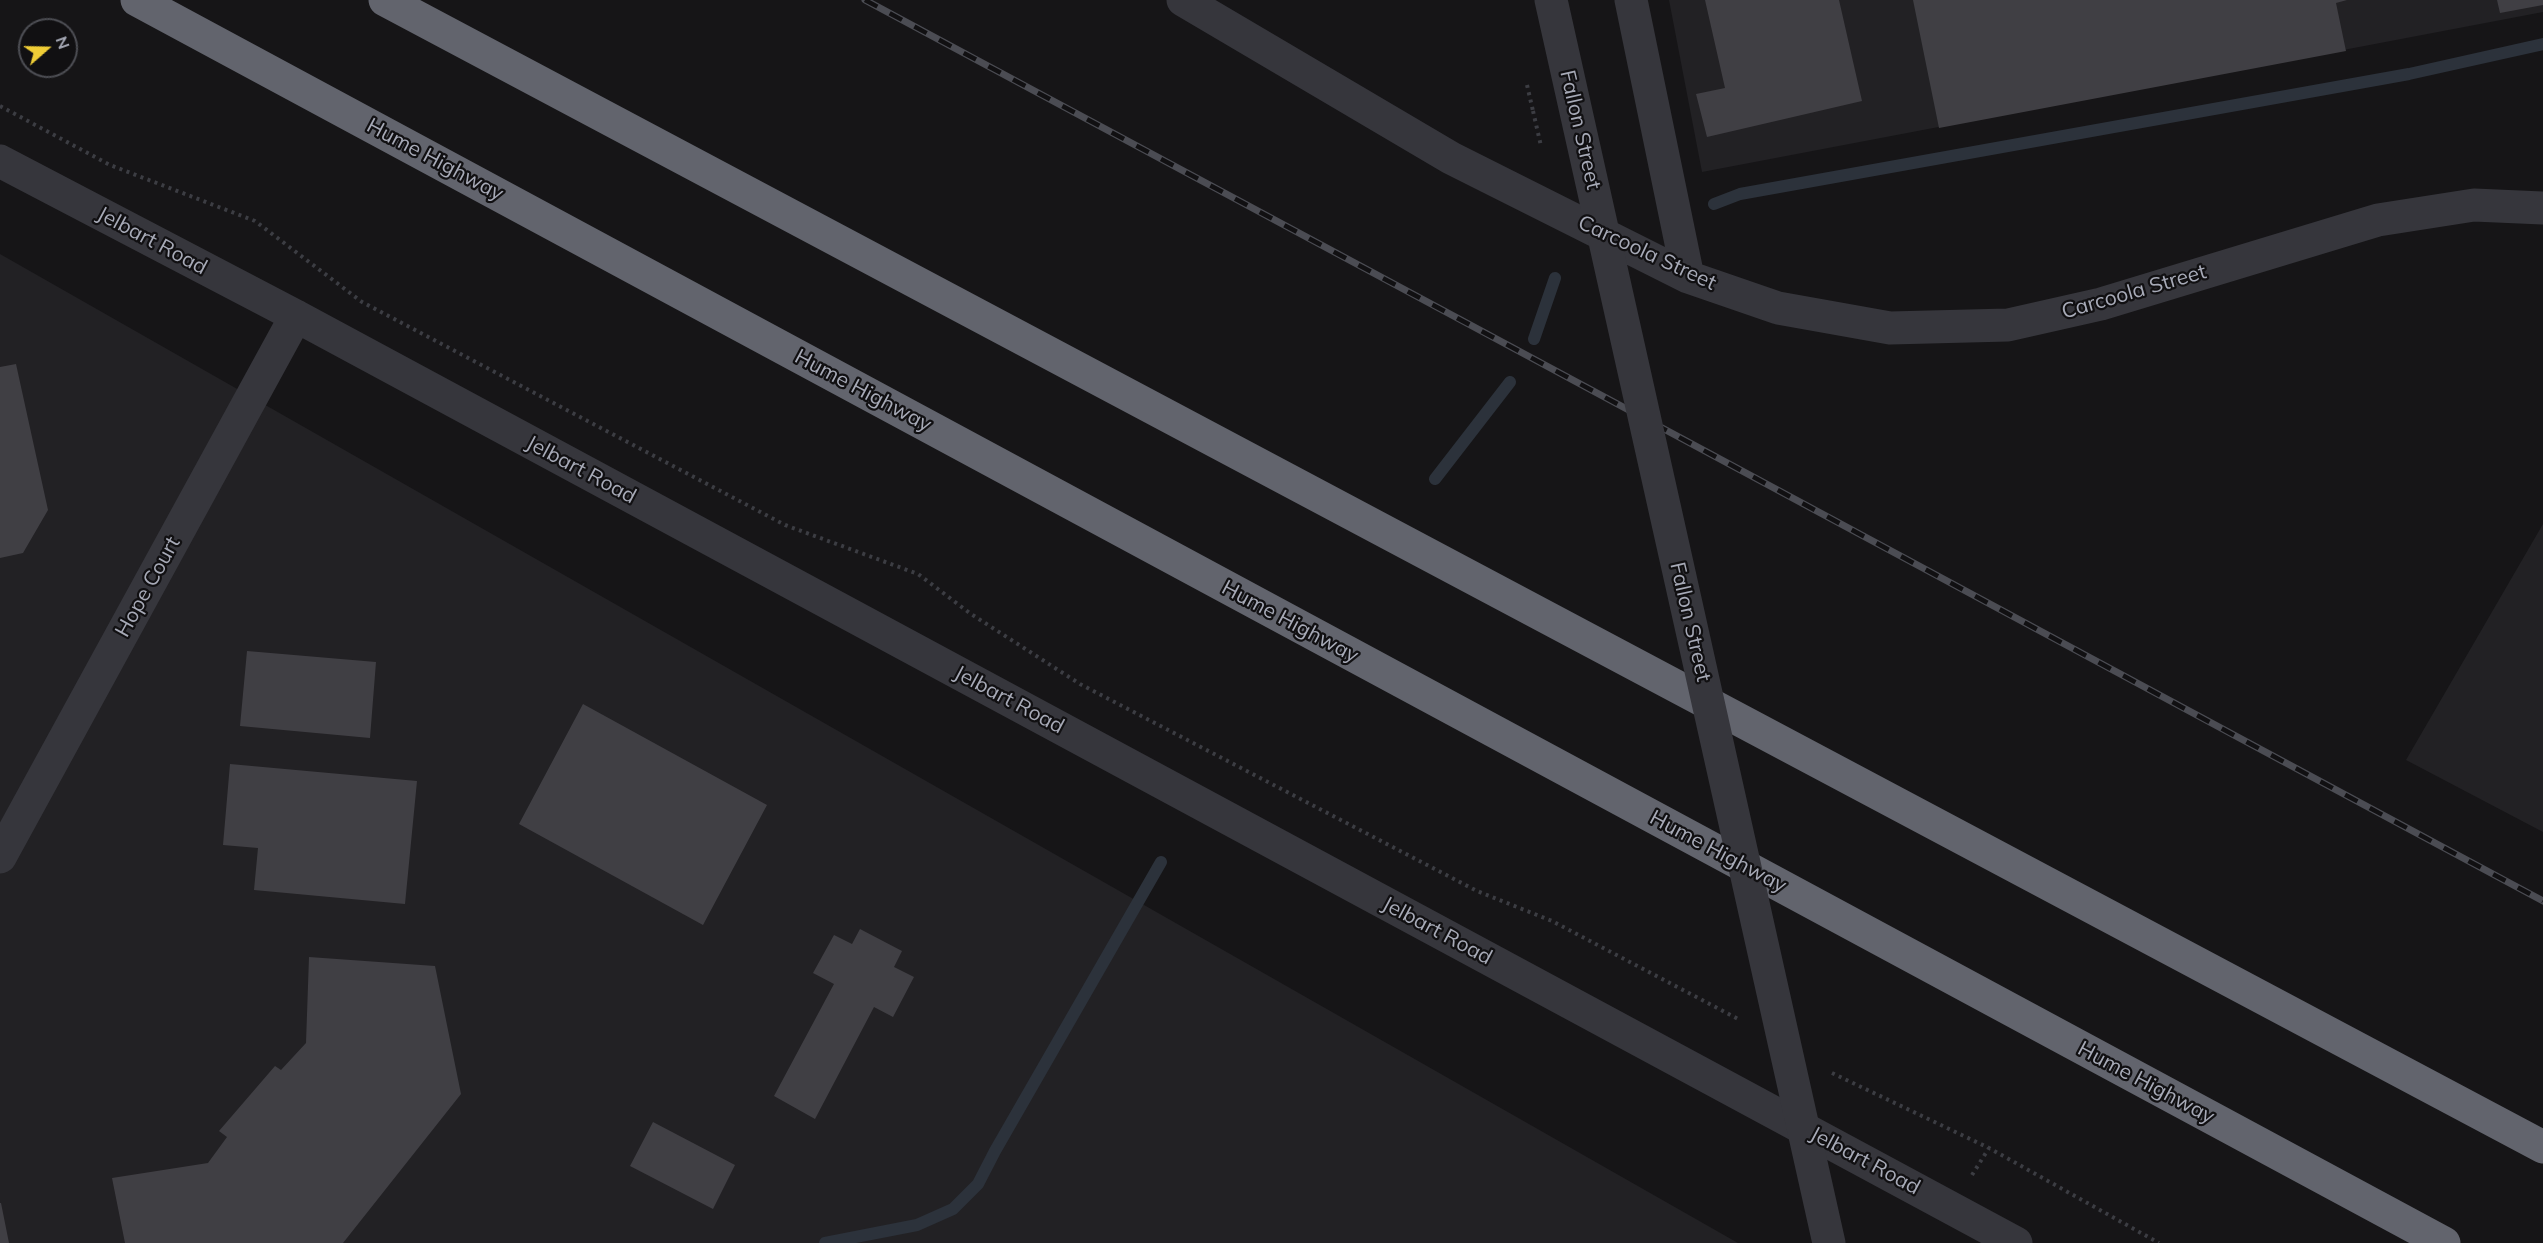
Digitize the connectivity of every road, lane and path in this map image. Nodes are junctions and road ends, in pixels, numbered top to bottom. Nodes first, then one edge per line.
1 (137, 0) edge
2 (385, 0) edge
3 (1183, 0) edge
4 (1551, 0) edge
5 (1631, 0) edge
6 (0, 106) edge
7 (0, 161) edge
8 (2543, 208) edge
9 (1688, 277) junction
10 (296, 316) junction
11 (0, 857) edge
12 (1744, 1023) dead end
13 (1826, 1069) dead end
14 (2543, 1147) edge
15 (1828, 1243) edge
16 (2016, 1243) edge
17 (2158, 1243) edge
18 (2444, 1243) edge

1 - 18 highway, Hume Highway
2 - 14 highway
3 - 9 street, Carcoola Street
4 - 15 street, Fallon Street, bridge
5 - 9 street
6 - 12 path
7 - 10 street, Jelbart Road
8 - 9 street, Carcoola Street
10 - 11 street, Hope Court
10 - 16 street, Jelbart Road
13 - 17 path

